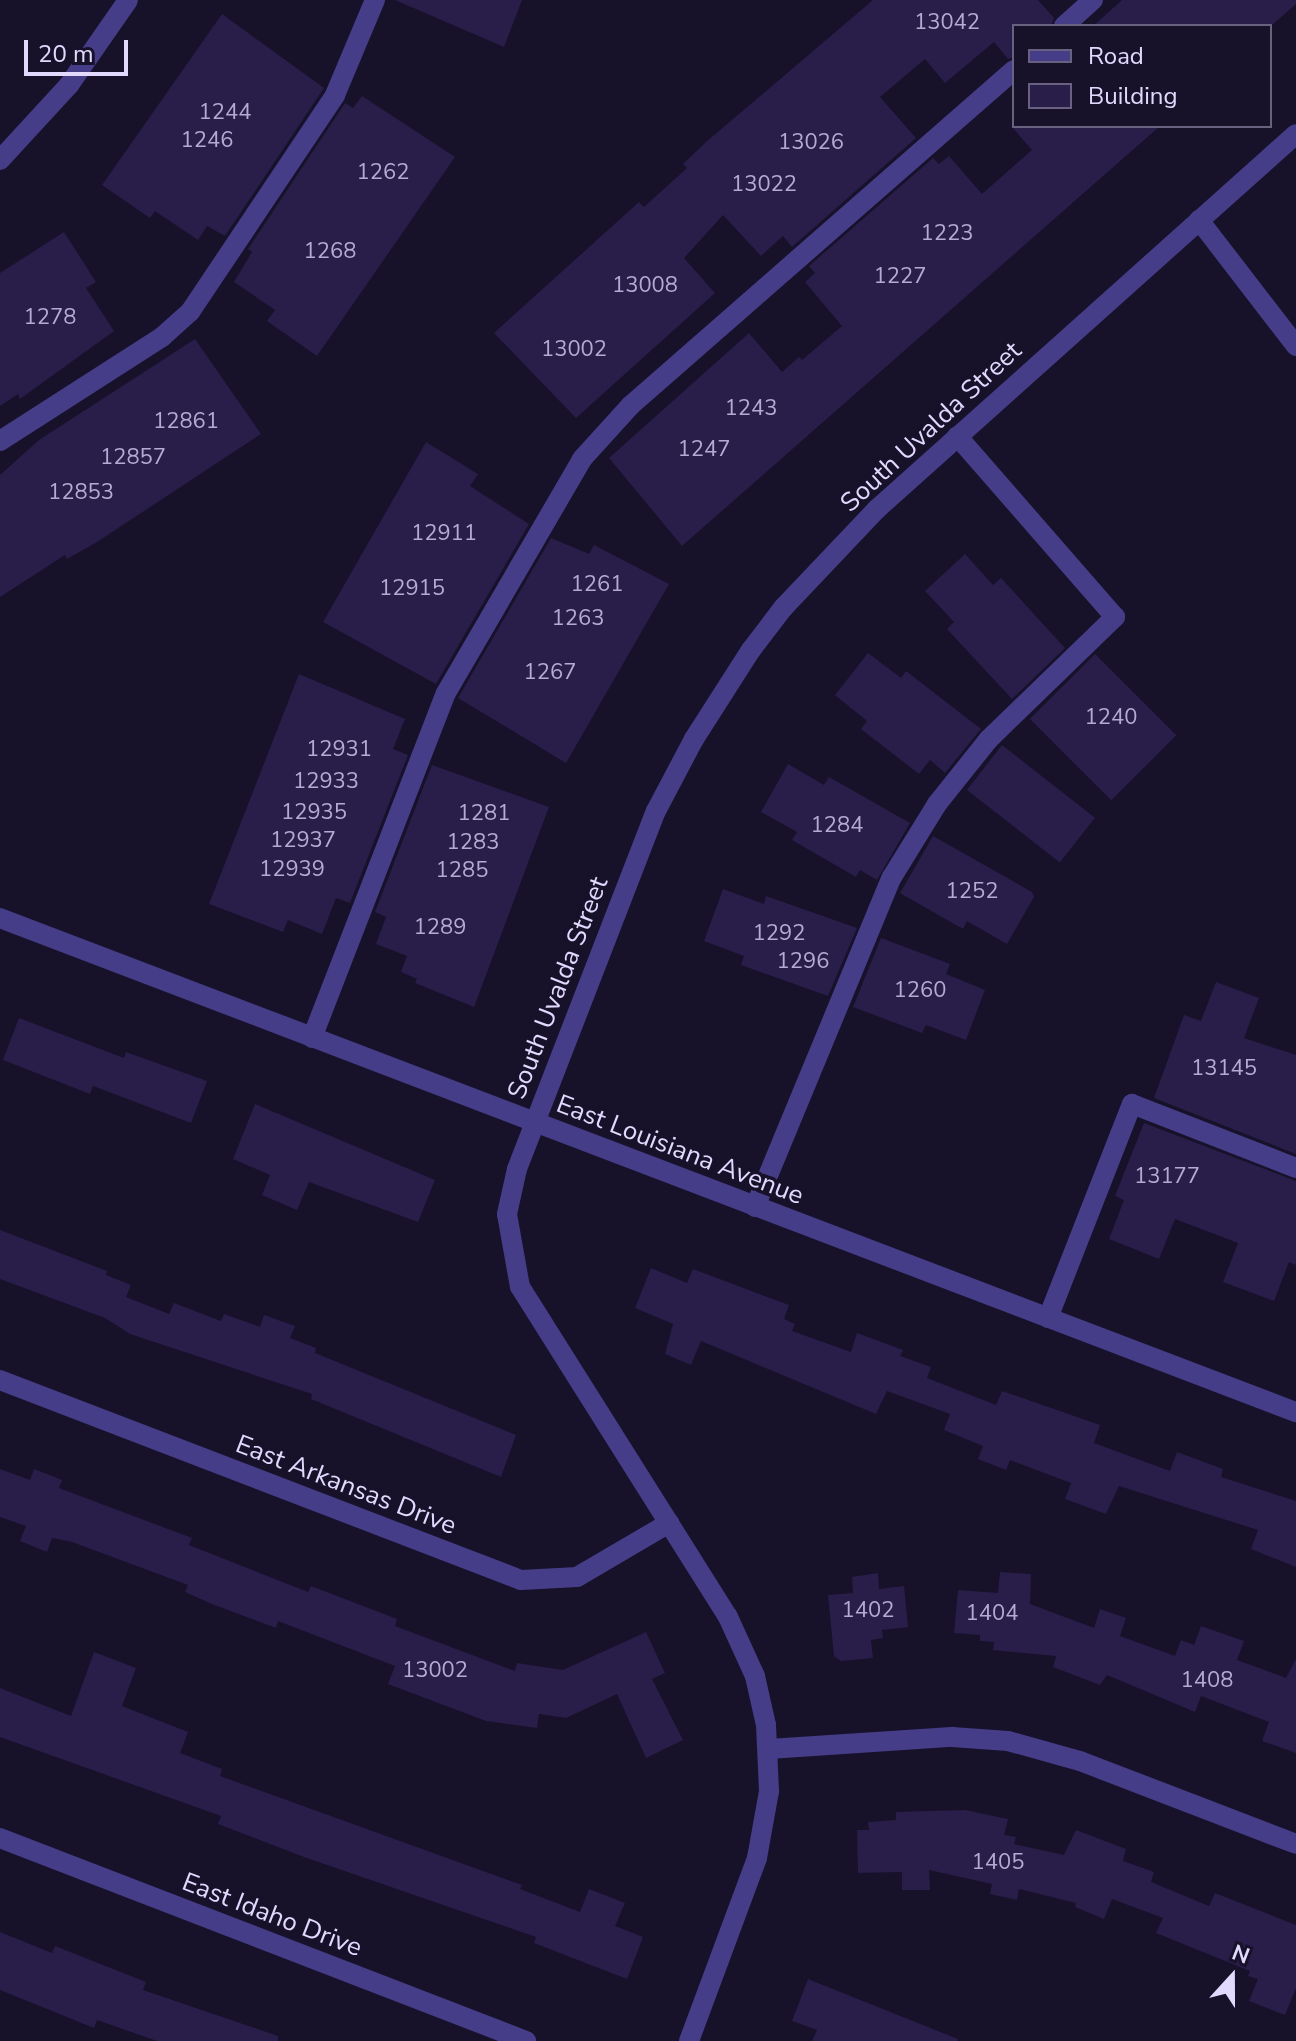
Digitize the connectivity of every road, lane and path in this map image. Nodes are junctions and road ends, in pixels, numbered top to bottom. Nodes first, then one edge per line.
1 (128, 0) edge
2 (375, 0) edge
3 (1093, 0) edge
4 (1066, 24) edge
5 (1012, 72) edge
6 (1296, 134) edge
7 (0, 160) edge
8 (1199, 220) junction
9 (1296, 346) edge
10 (957, 436) junction
11 (0, 441) edge
12 (0, 918) edge
13 (312, 1038) junction
14 (534, 1122) junction
15 (1296, 1168) edge
16 (755, 1207) junction
17 (1048, 1318) junction
18 (0, 1380) edge
19 (1296, 1412) edge
20 (669, 1523) junction
21 (769, 1749) junction
22 (0, 1838) edge
23 (1296, 1844) edge
24 (526, 2041) edge
25 (689, 2041) edge

1 - 7 street
2 - 11 street
3 - 4 street
5 - 13 street
6 - 8 street, South Uvalda Street
8 - 9 street
8 - 10 street, South Uvalda Street
10 - 14 street, South Uvalda Street
10 - 16 street
12 - 13 street, East Louisiana Avenue
13 - 14 street, East Louisiana Avenue
14 - 16 street, East Louisiana Avenue
14 - 20 street, South Uvalda Street
15 - 17 street
16 - 17 street, East Louisiana Avenue
17 - 19 street, East Louisiana Avenue
18 - 20 street, East Arkansas Drive
20 - 21 street, South Uvalda Street
21 - 23 street
21 - 25 street, South Uvalda Street
22 - 24 street, East Idaho Drive

